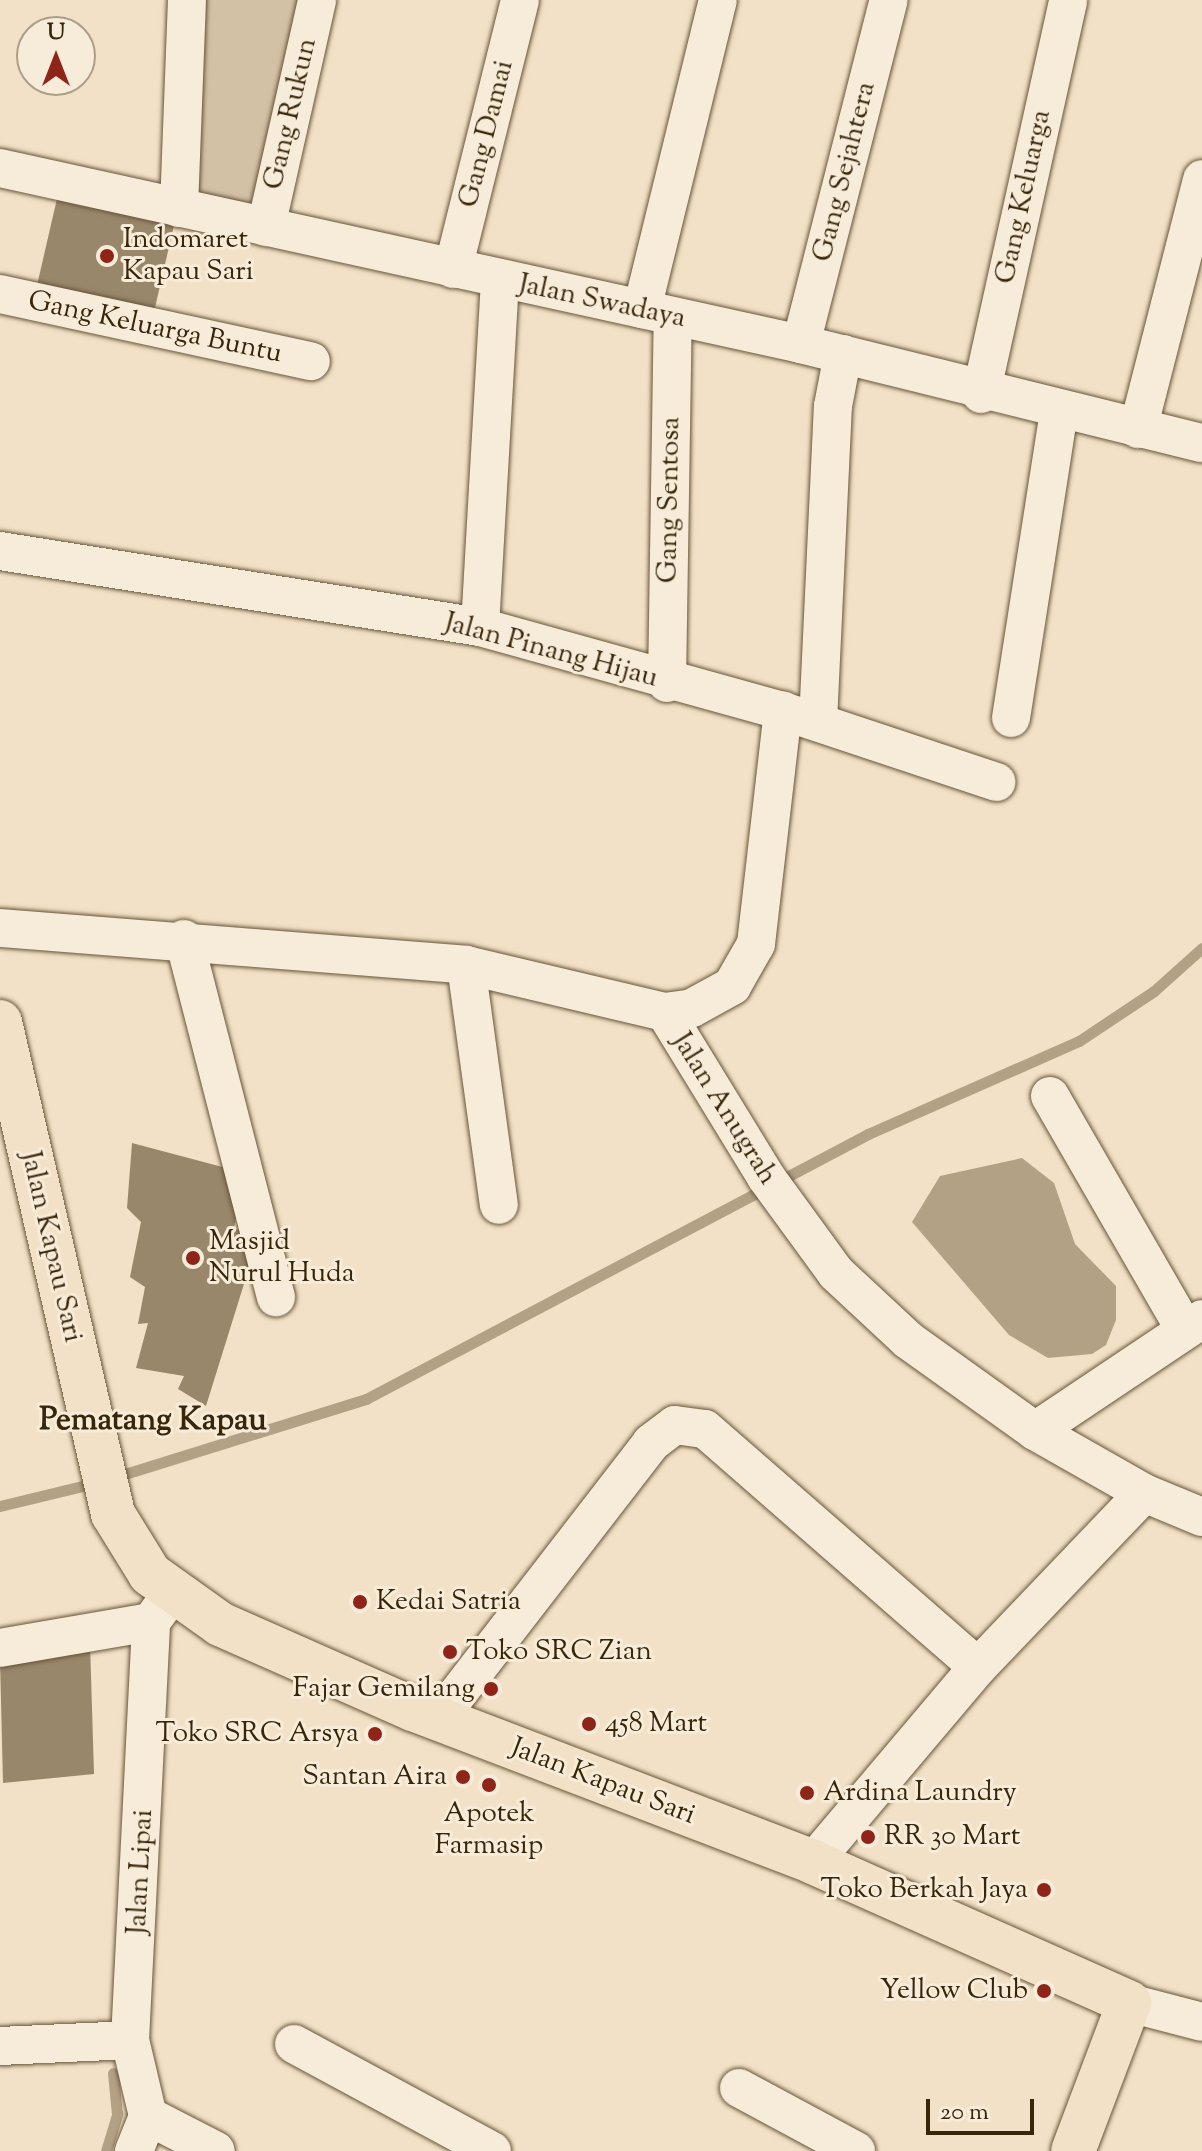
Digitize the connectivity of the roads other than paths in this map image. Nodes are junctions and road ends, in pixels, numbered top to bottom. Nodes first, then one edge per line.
1 (187, 0) edge
2 (317, 0) edge
3 (520, 0) edge
4 (718, 0) edge
5 (889, 0) edge
6 (1068, 0) edge
7 (0, 168) edge
8 (1202, 179) edge
9 (179, 208) junction
10 (266, 227) junction
11 (453, 269) junction
12 (500, 281) junction
13 (0, 294) edge
14 (657, 313) junction
15 (801, 344) junction
16 (843, 354) junction
17 (311, 361) dead end
18 (981, 394) junction
19 (1059, 412) junction
20 (1138, 429) junction
21 (1202, 443) edge
22 (0, 551) edge
23 (480, 627) junction
24 (667, 683) junction
25 (801, 716) junction
26 (1011, 718) dead end
27 (997, 782) dead end
28 (0, 928) edge
29 (184, 939) junction
30 (466, 965) junction
31 (665, 1012) junction
32 (0, 1022) edge
33 (1050, 1096) dead end
34 (499, 1205) dead end
35 (276, 1297) dead end
36 (1193, 1324) edge
37 (1035, 1431) junction
38 (1144, 1493) junction
39 (1202, 1517) edge
40 (161, 1608) junction
41 (0, 1648) edge
42 (978, 1667) junction
43 (438, 1719) junction
44 (813, 1862) junction
45 (1129, 2003) junction
46 (1202, 2022) edge
47 (130, 2040) junction
48 (294, 2044) dead end
49 (0, 2046) edge
50 (739, 2088) dead end
51 (148, 2116) junction
52 (134, 2151) edge
53 (216, 2151) edge
54 (492, 2151) edge
55 (856, 2151) edge
56 (1073, 2151) edge

1 - 9 street
2 - 10 street, Gang Rukun
3 - 11 street, Gang Damai
4 - 14 street, Gang Sentosa
5 - 15 street, Gang Sejahtera
6 - 18 street, Gang Keluarga
7 - 9 street, Jalan Swadaya
8 - 20 street
9 - 10 street, Jalan Swadaya
10 - 11 street, Jalan Swadaya
11 - 12 street, Jalan Swadaya
12 - 14 street, Jalan Swadaya
12 - 23 street
13 - 17 street, Gang Keluarga Buntu
14 - 15 street, Jalan Swadaya
14 - 24 street, Gang Sentosa
15 - 16 street, Jalan Swadaya
16 - 18 street, Jalan Swadaya
16 - 25 street
18 - 19 street, Jalan Swadaya
19 - 20 street, Jalan Swadaya
19 - 26 street
20 - 21 street, Jalan Swadaya
22 - 23 street, Jalan Pinang Hijau
23 - 24 street, Jalan Pinang Hijau
24 - 25 street, Jalan Pinang Hijau
25 - 27 street, Jalan Pinang Hijau
25 - 31 street
28 - 29 street, Jalan Anugrah
29 - 30 street, Jalan Anugrah
29 - 35 street
30 - 31 street, Jalan Anugrah
30 - 34 street
31 - 37 street, Jalan Anugrah
32 - 40 main road, Jalan Kapau Sari
33 - 36 street
36 - 37 street
37 - 38 street, Jalan Anugrah
38 - 39 street, Jalan Anugrah
38 - 42 street
40 - 41 street
40 - 43 main road, Jalan Kapau Sari
40 - 47 street, Jalan Lipai
42 - 43 street
42 - 44 street
43 - 44 main road, Jalan Kapau Sari
44 - 45 main road, Jalan Kapau Sari
45 - 46 street
45 - 56 main road
47 - 49 street
47 - 51 street, Jalan Lipai
48 - 54 street
50 - 55 street
51 - 52 street
51 - 53 street

